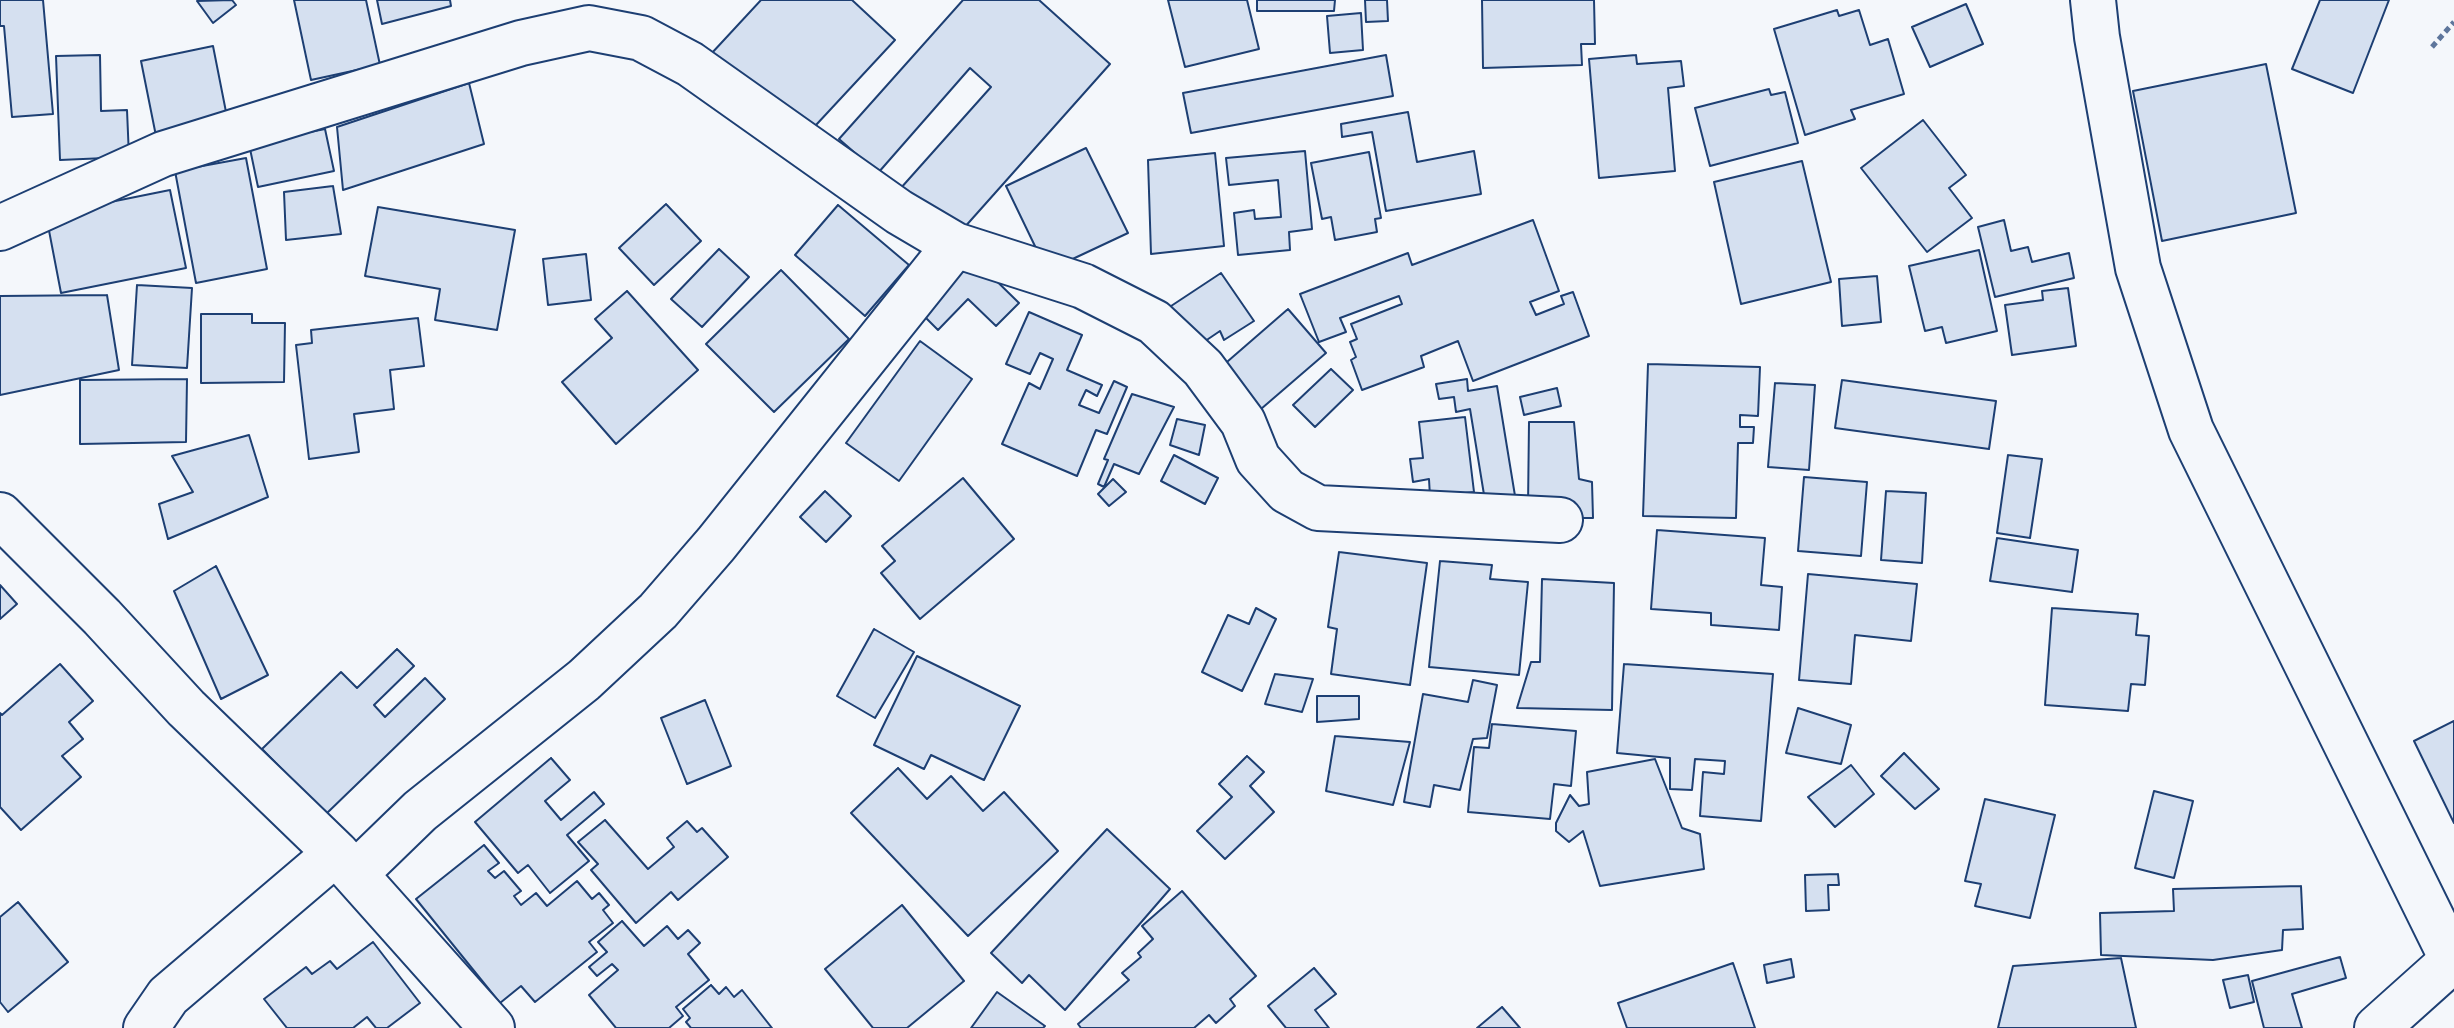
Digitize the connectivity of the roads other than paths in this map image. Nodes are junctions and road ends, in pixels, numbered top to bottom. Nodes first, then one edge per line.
1 (2093, 0) edge
2 (0, 228) edge
3 (955, 245) junction
4 (0, 515) edge
5 (1560, 520) dead end
6 (345, 863) junction
7 (2453, 960) edge
8 (146, 1028) edge
9 (492, 1028) edge
10 (2377, 1028) edge

1 - 7 street
2 - 3 street
3 - 5 street
3 - 6 street
4 - 6 street
6 - 8 street
6 - 9 street
7 - 10 street

